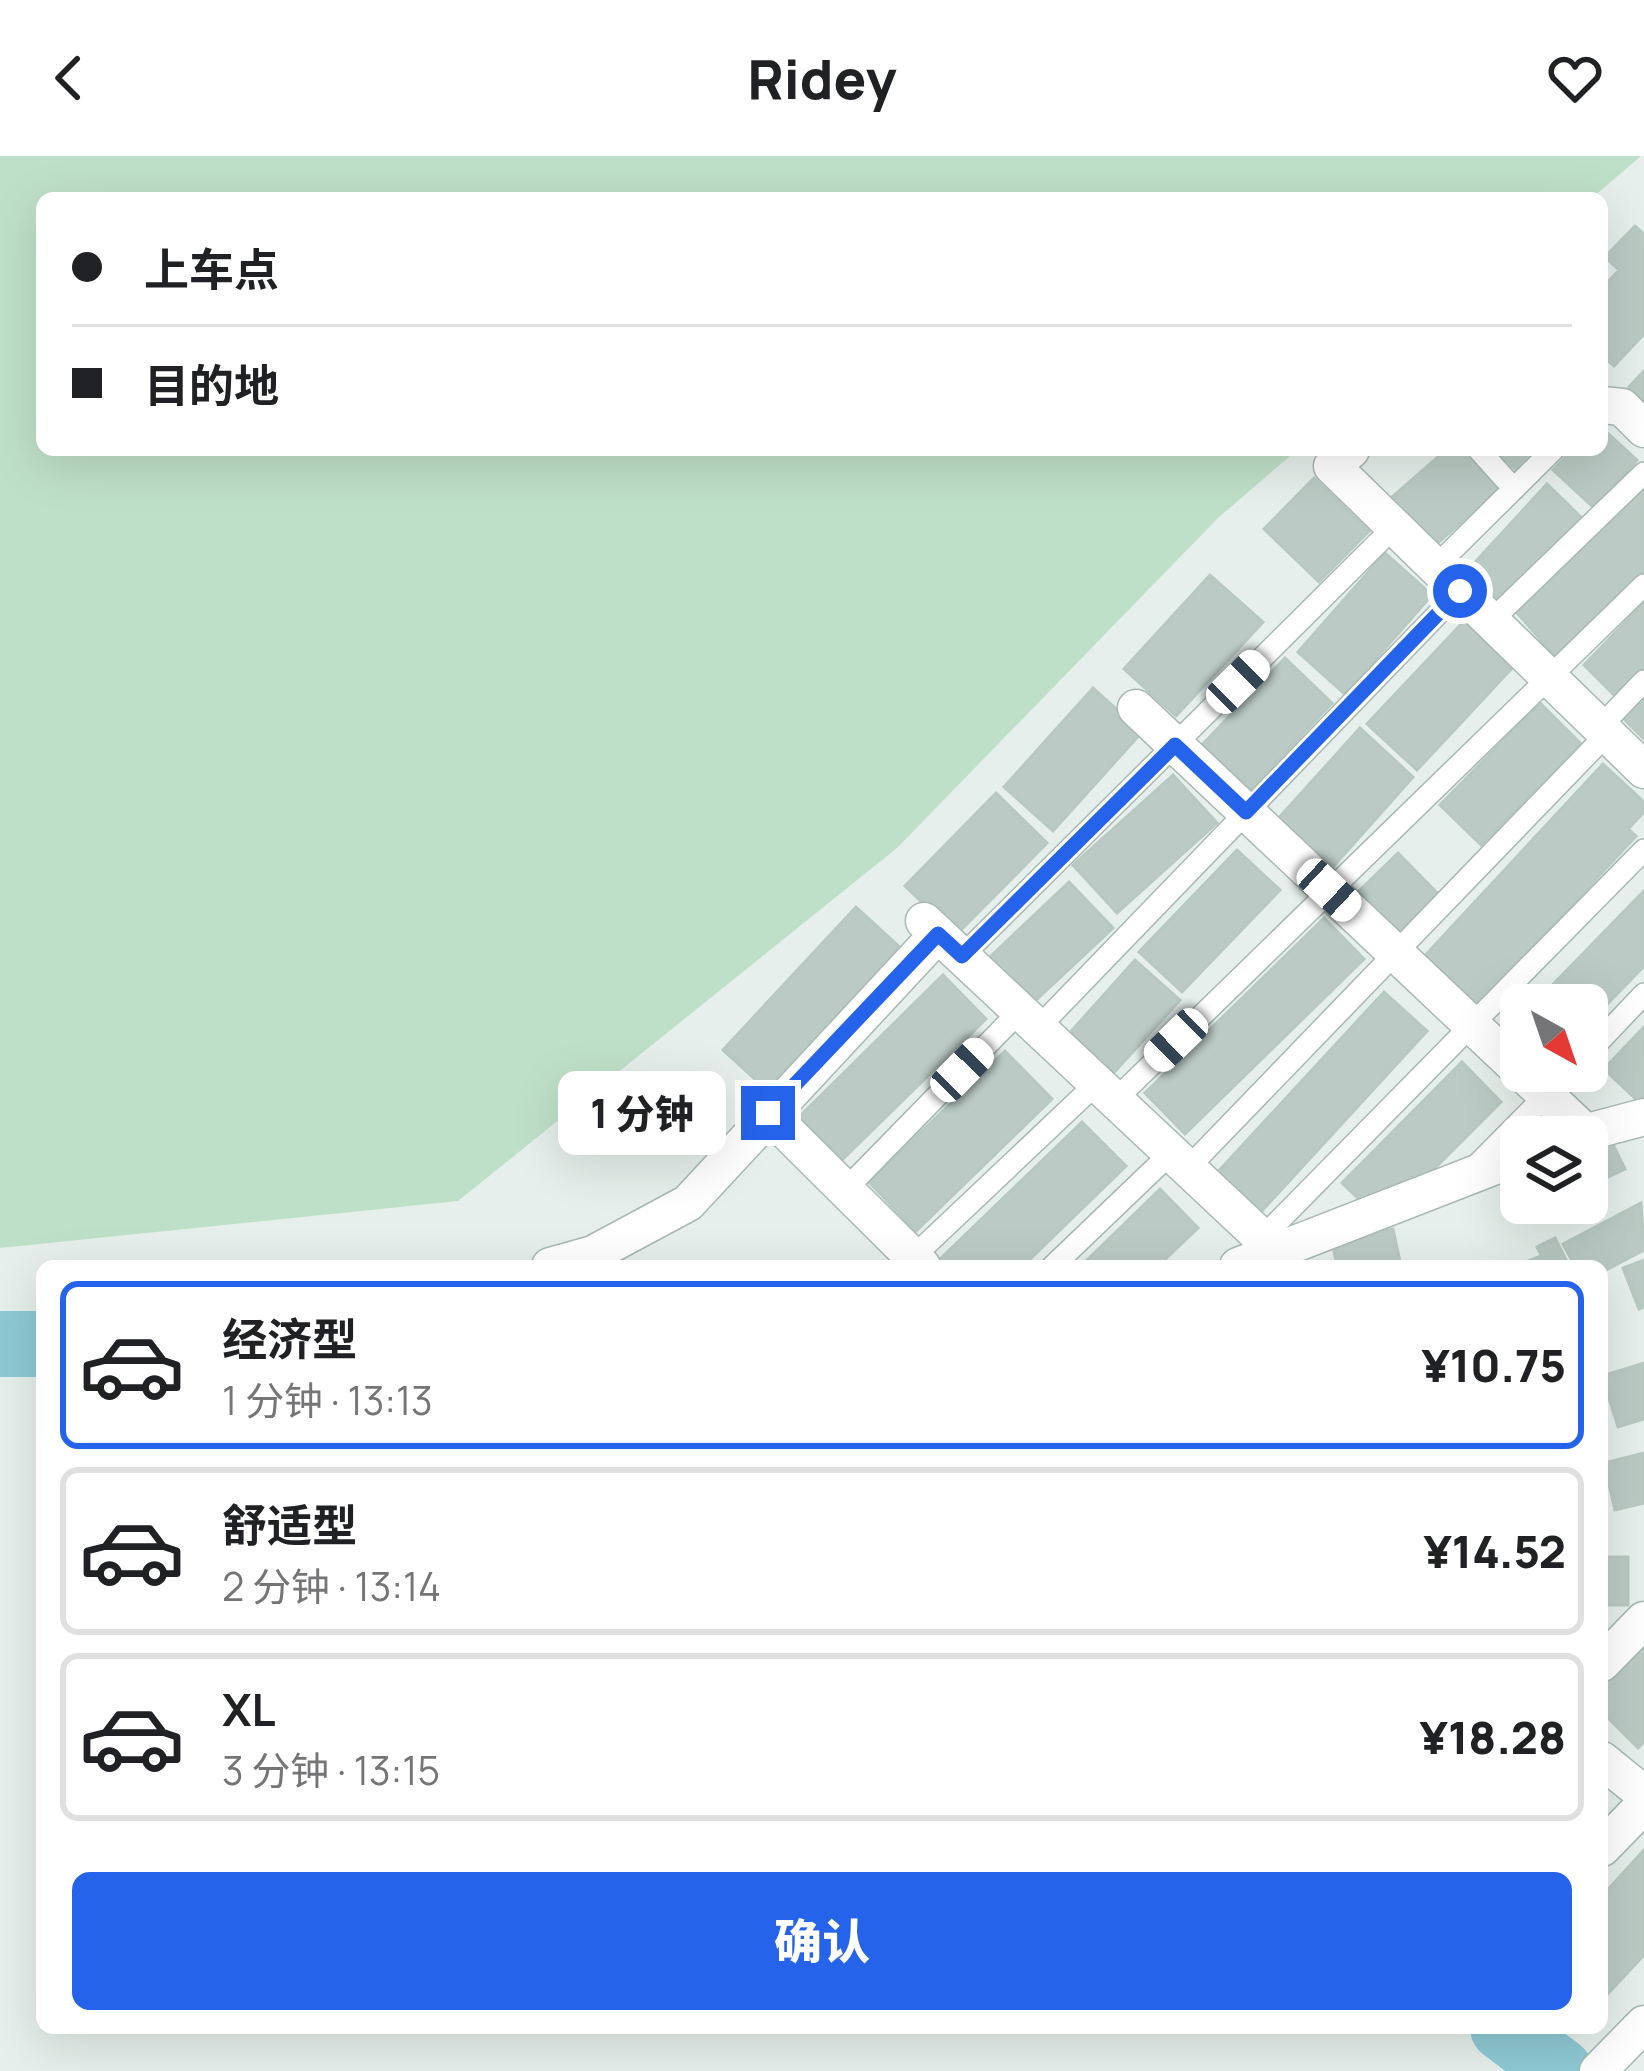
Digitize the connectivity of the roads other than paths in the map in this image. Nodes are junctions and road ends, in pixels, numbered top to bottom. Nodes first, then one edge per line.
1 (1344, 456) edge
2 (1485, 456) edge
3 (1547, 456) edge
4 (1644, 473) edge
5 (1514, 488) junction
6 (1394, 527) junction
7 (1447, 579) junction
8 (1644, 585) edge
9 (1491, 621) junction
10 (1549, 678) junction
11 (1644, 681) edge
12 (1136, 708) dead end
13 (1604, 731) junction
14 (1175, 745) junction
15 (1644, 770) edge
16 (1246, 812) junction
17 (1644, 850) edge
18 (1329, 890) junction
19 (942, 937) junction
20 (1396, 953) junction
21 (1644, 994) edge
22 (1029, 1019) junction
23 (1472, 1025) junction
24 (1608, 1032) edge
25 (1500, 1044) edge
26 (1106, 1092) junction
27 (1549, 1092) edge
28 (768, 1113) junction
29 (1644, 1117) edge
30 (1608, 1126) edge
31 (1179, 1161) junction
32 (1500, 1164) edge
33 (1463, 1178) junction
34 (845, 1190) junction
35 (1253, 1255) edge
36 (571, 1260) edge
37 (915, 1260) edge
38 (919, 1260) edge
39 (1060, 1260) edge
40 (1644, 1620) edge
41 (1608, 1657) edge
42 (1608, 1765) edge
43 (1644, 1794) edge
44 (1644, 1805) edge
45 (1608, 1842) edge
46 (1644, 2024) edge
47 (1598, 2071) edge

1 - 6 street
2 - 5 lane
3 - 5 lane
4 - 9 lane
5 - 7 lane
6 - 7 street
6 - 14 lane
7 - 9 street
7 - 16 lane
8 - 10 lane
9 - 10 street
10 - 13 street
10 - 18 lane
11 - 13 lane
12 - 14 street
13 - 15 street
13 - 20 lane
14 - 16 street
14 - 19 lane
16 - 18 street
16 - 22 lane
17 - 23 lane
18 - 20 street
18 - 26 lane
19 - 22 street
19 - 28 street
20 - 23 street
20 - 31 lane
21 - 24 lane
22 - 26 street
22 - 34 lane
23 - 25 street
23 - 35 lane
26 - 31 street
26 - 38 lane
27 - 33 lane
28 - 34 street
28 - 36 street
29 - 30 street
31 - 35 street
31 - 39 lane
32 - 33 street
33 - 35 street
34 - 37 street
40 - 41 street
42 - 43 street
44 - 45 street
46 - 47 street

